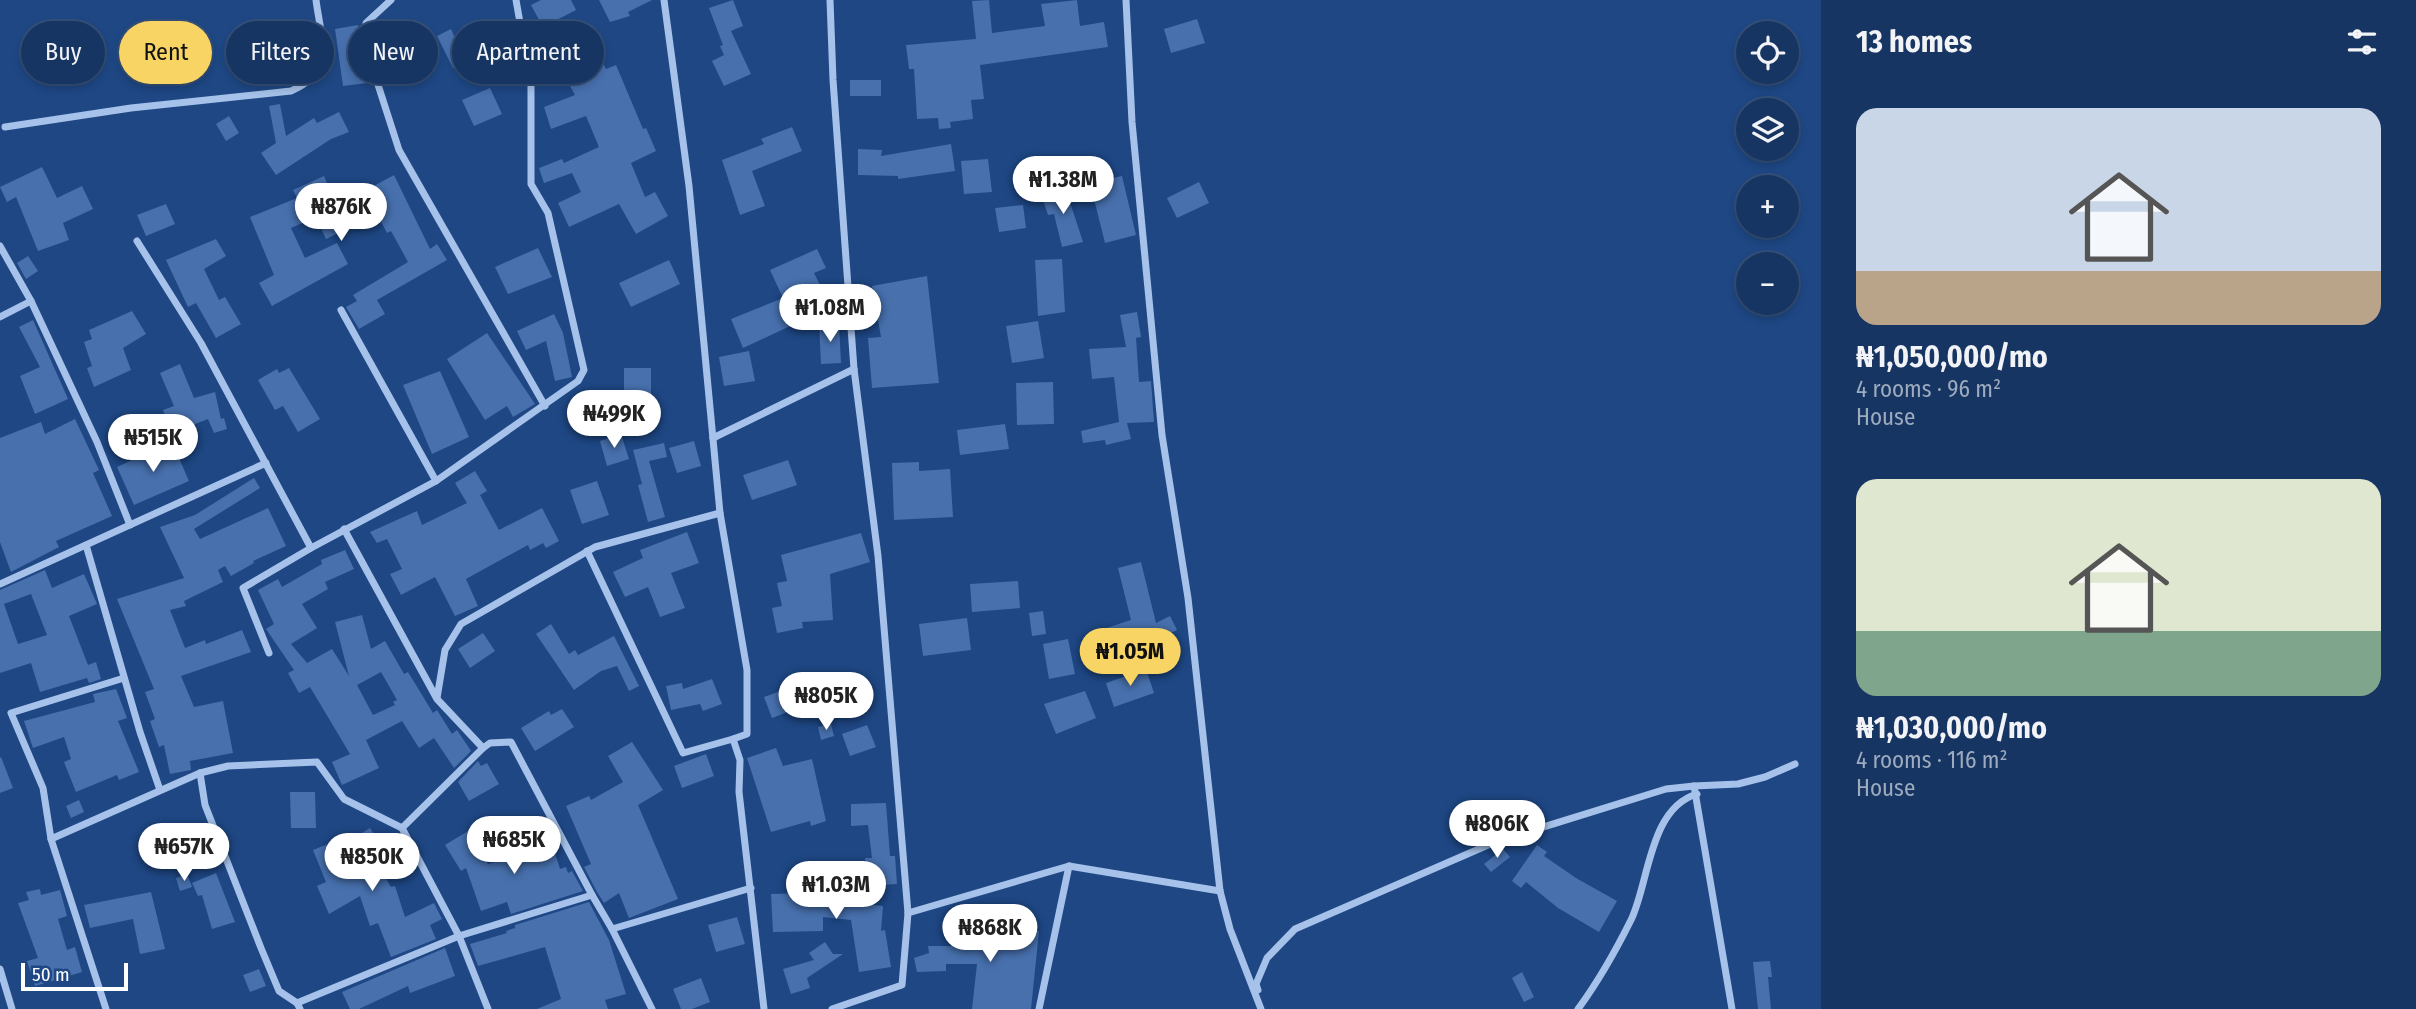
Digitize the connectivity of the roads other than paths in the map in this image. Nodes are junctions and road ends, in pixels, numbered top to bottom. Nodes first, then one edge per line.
1 (316, 0) edge
2 (391, 0) edge
3 (516, 0) edge
4 (664, 0) edge
5 (830, 0) edge
6 (1126, 0) edge
7 (5, 127) dead end
8 (137, 241) dead end
9 (0, 246) edge
10 (31, 301) junction
11 (341, 310) dead end
12 (0, 317) edge
13 (854, 369) junction
14 (545, 406) junction
15 (713, 438) junction
16 (265, 463) junction
17 (436, 481) junction
18 (720, 513) junction
19 (130, 525) junction
20 (344, 529) junction
21 (86, 545) junction
22 (311, 548) junction
23 (587, 551) junction
24 (0, 584) edge
25 (269, 653) dead end
26 (124, 678) junction
27 (437, 699) junction
28 (733, 739) junction
29 (483, 748) junction
30 (1795, 764) dead end
31 (200, 773) junction
32 (160, 790) junction
33 (1695, 790) junction
34 (402, 828) junction
35 (51, 839) junction
36 (1069, 866) junction
37 (751, 888) junction
38 (1220, 891) junction
39 (592, 895) junction
40 (908, 913) junction
41 (612, 929) junction
42 (459, 936) junction
43 (0, 969) edge
44 (298, 1006) edge
45 (12, 1009) edge
46 (106, 1009) edge
47 (488, 1009) edge
48 (652, 1009) edge
49 (764, 1009) edge
50 (832, 1009) edge
51 (1039, 1009) edge
52 (1262, 1009) edge
53 (1578, 1009) edge
54 (1732, 1009) edge

1 - 7 street
2 - 14 street
3 - 14 street
4 - 15 street
5 - 13 street
6 - 38 street
8 - 16 street
9 - 10 street
10 - 12 street
10 - 19 street
11 - 17 street
13 - 15 street
13 - 40 street
14 - 17 street
15 - 18 street
16 - 19 street
16 - 22 street
17 - 20 street
18 - 23 street
18 - 28 street
19 - 21 street
20 - 22 street
20 - 27 street
21 - 24 street
21 - 26 street
22 - 25 street
23 - 27 street
23 - 28 street
26 - 32 street
26 - 35 street
27 - 29 street
28 - 37 street
29 - 34 street
29 - 39 street
30 - 33 street
31 - 32 street
31 - 34 street
31 - 44 street
32 - 35 street
33 - 52 street
33 - 53 street
33 - 54 street
34 - 42 street
35 - 46 street
36 - 38 street
36 - 40 street
36 - 51 street
37 - 41 street
37 - 49 street
38 - 52 street
39 - 41 street
39 - 42 street
40 - 50 street
41 - 48 street
42 - 44 street
42 - 47 street
43 - 45 street

